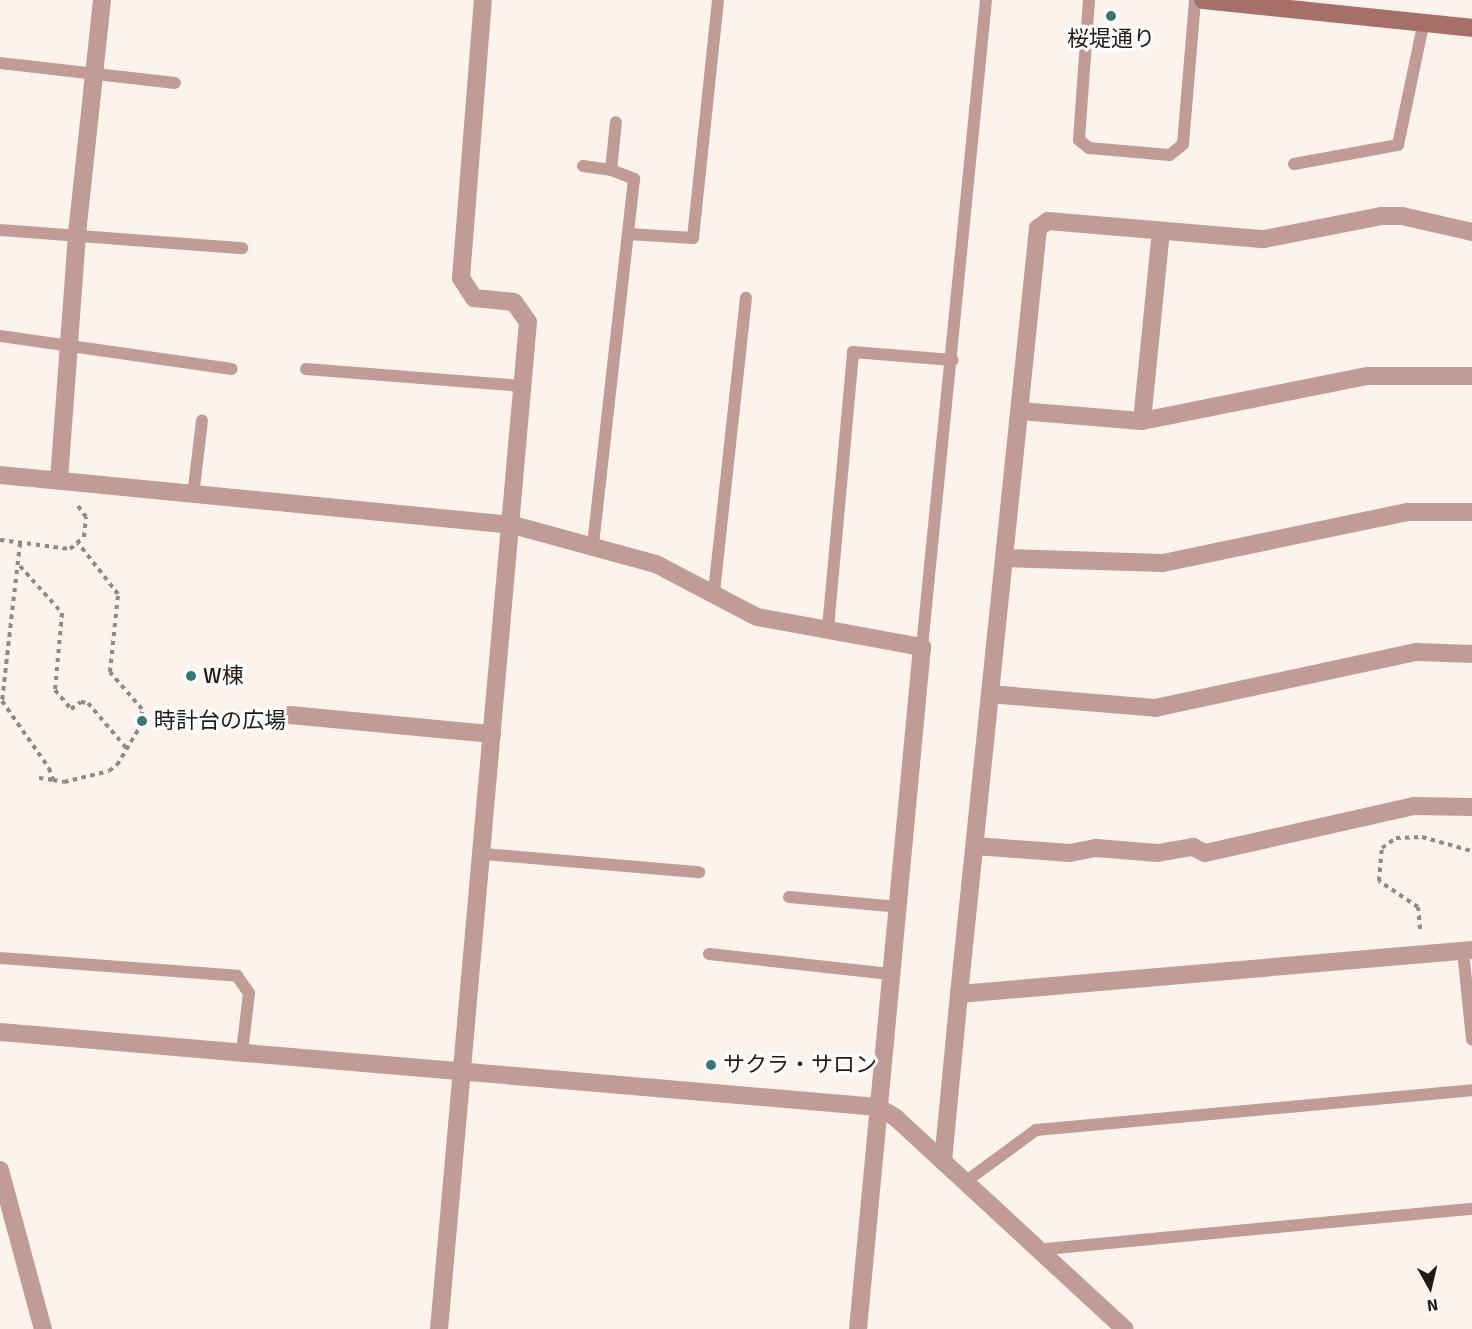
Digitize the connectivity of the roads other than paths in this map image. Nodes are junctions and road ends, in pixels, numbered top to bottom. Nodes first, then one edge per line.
1 (102, 0) edge
2 (483, 0) edge
3 (718, 0) edge
4 (986, 0) edge
5 (1089, 0) edge
6 (1196, 0) edge
7 (1203, 0) edge
8 (1424, 21) junction
9 (1472, 28) edge
10 (0, 63) edge
11 (95, 74) junction
12 (175, 83) dead end
13 (616, 122) dead end
14 (1294, 164) dead end
15 (583, 166) dead end
16 (611, 170) junction
17 (0, 230) edge
18 (1161, 231) junction
19 (1472, 232) edge
20 (77, 234) junction
21 (628, 234) junction
22 (242, 248) dead end
23 (746, 298) dead end
24 (0, 336) edge
25 (68, 349) junction
26 (953, 360) junction
27 (232, 369) dead end
28 (306, 369) dead end
29 (1472, 376) edge
30 (523, 386) junction
31 (1020, 411) junction
32 (202, 421) dead end
33 (1142, 421) junction
34 (0, 475) edge
35 (59, 480) junction
36 (193, 496) junction
37 (1472, 513) edge
38 (513, 525) junction
39 (593, 547) junction
40 (1004, 558) junction
41 (714, 592) junction
42 (828, 628) junction
43 (922, 647) junction
44 (1472, 654) edge
45 (990, 694) junction
46 (290, 715) dead end
47 (492, 734) junction
48 (1472, 807) edge
49 (975, 846) junction
50 (483, 854) junction
51 (699, 872) dead end
52 (789, 897) dead end
53 (898, 907) junction
54 (1468, 950) edge
55 (709, 954) dead end
56 (0, 958) edge
57 (890, 975) junction
58 (959, 994) junction
59 (0, 1032) edge
60 (1472, 1040) edge
61 (242, 1052) junction
62 (462, 1069) junction
63 (1472, 1090) edge
64 (878, 1107) junction
65 (943, 1161) junction
66 (0, 1170) edge
67 (965, 1182) junction
68 (1472, 1209) edge
69 (1035, 1250) junction
70 (43, 1329) edge
71 (439, 1329) edge
72 (858, 1329) edge
73 (1125, 1329) edge

1 - 11 street
2 - 30 street
3 - 21 lane
4 - 26 lane
5 - 6 lane
7 - 8 street
8 - 9 street
8 - 14 lane
10 - 11 lane
11 - 12 lane
11 - 20 street
13 - 16 lane
15 - 16 lane
16 - 21 lane
17 - 20 lane
18 - 19 street
18 - 31 street
18 - 33 street
20 - 22 lane
20 - 25 street
21 - 39 lane
23 - 41 lane
24 - 25 lane
25 - 27 lane
25 - 35 street
26 - 42 lane
26 - 43 lane
28 - 30 lane
29 - 33 street
30 - 38 street
31 - 33 street
31 - 40 street
32 - 36 lane
34 - 35 street
35 - 36 street
36 - 38 street
37 - 40 street
38 - 39 street
38 - 47 street
39 - 41 street
40 - 45 street
41 - 42 street
42 - 43 street
43 - 53 street
44 - 45 street
45 - 49 street
46 - 47 street
47 - 50 street
48 - 49 street
49 - 58 street
50 - 51 lane
50 - 62 street
52 - 53 lane
53 - 57 street
54 - 58 street
54 - 60 lane
55 - 57 lane
56 - 61 lane
57 - 64 street
58 - 65 street
59 - 61 street
61 - 62 street
62 - 64 street
62 - 71 street
63 - 67 lane
64 - 65 street
64 - 72 street
65 - 67 street
66 - 70 street
67 - 69 street
68 - 69 lane
69 - 73 street

